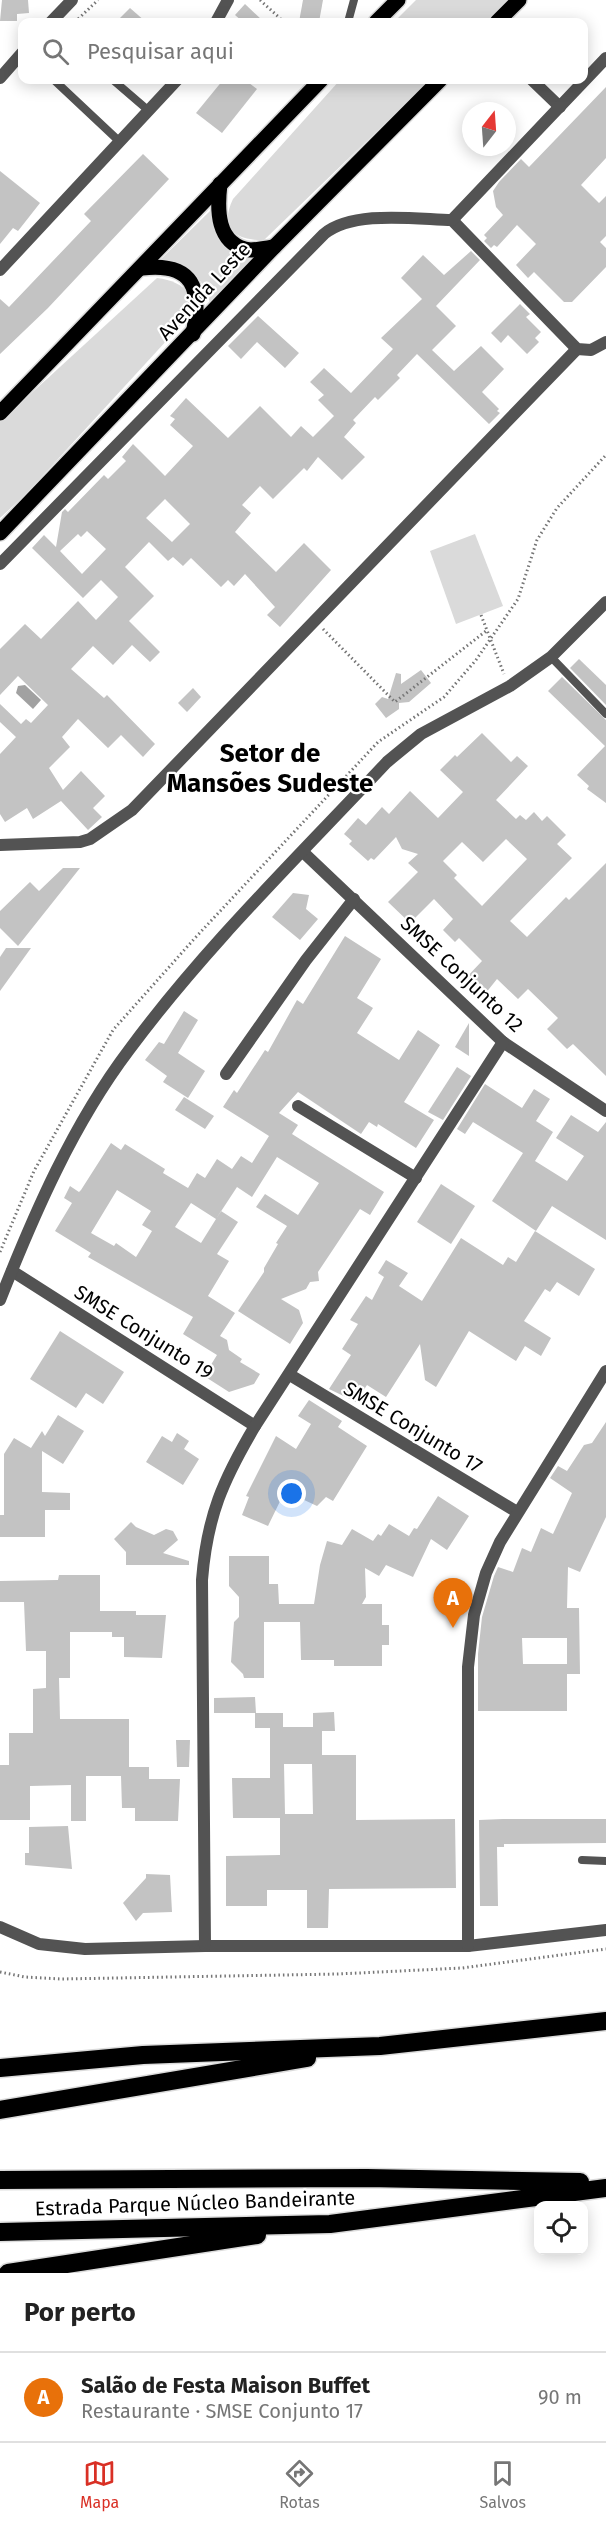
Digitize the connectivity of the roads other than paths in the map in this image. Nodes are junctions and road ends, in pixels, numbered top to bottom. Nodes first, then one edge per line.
1 (72, 0) edge
2 (228, 0) edge
3 (354, 0) edge
4 (399, 0) edge
5 (519, 0) edge
6 (55, 18) edge
7 (218, 18) edge
8 (349, 18) edge
9 (380, 18) edge
10 (501, 18) edge
11 (606, 58) edge
12 (18, 59) edge
13 (588, 77) edge
14 (0, 78) edge
15 (58, 84) edge
16 (118, 84) edge
17 (173, 84) edge
18 (317, 84) edge
19 (436, 84) edge
20 (536, 84) edge
21 (582, 84) edge
22 (560, 107) junction
23 (149, 111) junction
24 (120, 142) junction
25 (220, 184) junction
26 (452, 220) junction
27 (274, 247) junction
28 (142, 268) junction
29 (0, 270) edge
30 (193, 334) junction
31 (606, 342) edge
32 (577, 349) junction
33 (0, 413) edge
34 (0, 533) edge
35 (0, 564) edge
36 (606, 602) edge
37 (551, 657) junction
38 (606, 714) edge
39 (0, 845) edge
40 (303, 852) junction
41 (354, 899) junction
42 (503, 1042) junction
43 (226, 1074) dead end
44 (298, 1106) dead end
45 (606, 1111) edge
46 (416, 1178) junction
47 (12, 1271) junction
48 (0, 1300) edge
49 (606, 1371) edge
50 (290, 1375) junction
51 (255, 1426) junction
52 (517, 1512) junction
53 (582, 1860) dead end
54 (606, 1861) edge
55 (0, 1927) edge
56 (606, 1930) edge
57 (205, 1946) junction
58 (468, 1946) junction
59 (606, 2021) edge
60 (380, 2046) junction
61 (0, 2068) edge
62 (0, 2110) edge
63 (0, 2180) edge
64 (606, 2183) edge
65 (606, 2188) edge
66 (330, 2224) junction
67 (0, 2232) edge
68 (8, 2273) edge

1 - 6 street
2 - 7 street
3 - 8 lane
4 - 9 main road
5 - 10 main road
11 - 13 street
12 - 14 street
15 - 24 lane
16 - 23 lane
17 - 23 street
18 - 25 main road
19 - 27 main road, Avenida Leste
20 - 22 street
21 - 22 street
22 - 26 street
23 - 24 street
24 - 29 street
25 - 27 main road
25 - 28 main road
26 - 32 street
26 - 35 street
27 - 30 main road, Avenida Leste
28 - 30 main road
28 - 33 main road
30 - 34 main road, Avenida Leste
31 - 32 street
32 - 39 street
36 - 37 street
37 - 38 lane
37 - 40 street
40 - 41 street, SMSE Conjunto 12
40 - 47 street
41 - 42 street, SMSE Conjunto 12
41 - 43 street
42 - 45 street, SMSE Conjunto 12
42 - 46 street
44 - 46 street
46 - 50 street
47 - 48 street
47 - 51 street, SMSE Conjunto 19
49 - 52 street
50 - 51 street
50 - 52 street, SMSE Conjunto 17
51 - 57 street
52 - 58 street
53 - 54 lane
55 - 57 street
56 - 58 street
57 - 58 street
59 - 60 highway
60 - 61 highway
60 - 62 highway
63 - 64 highway
65 - 66 highway, Estrada Parque Núcleo Bandeirante
66 - 67 highway, Estrada Parque Núcleo Bandeirante
66 - 68 highway

